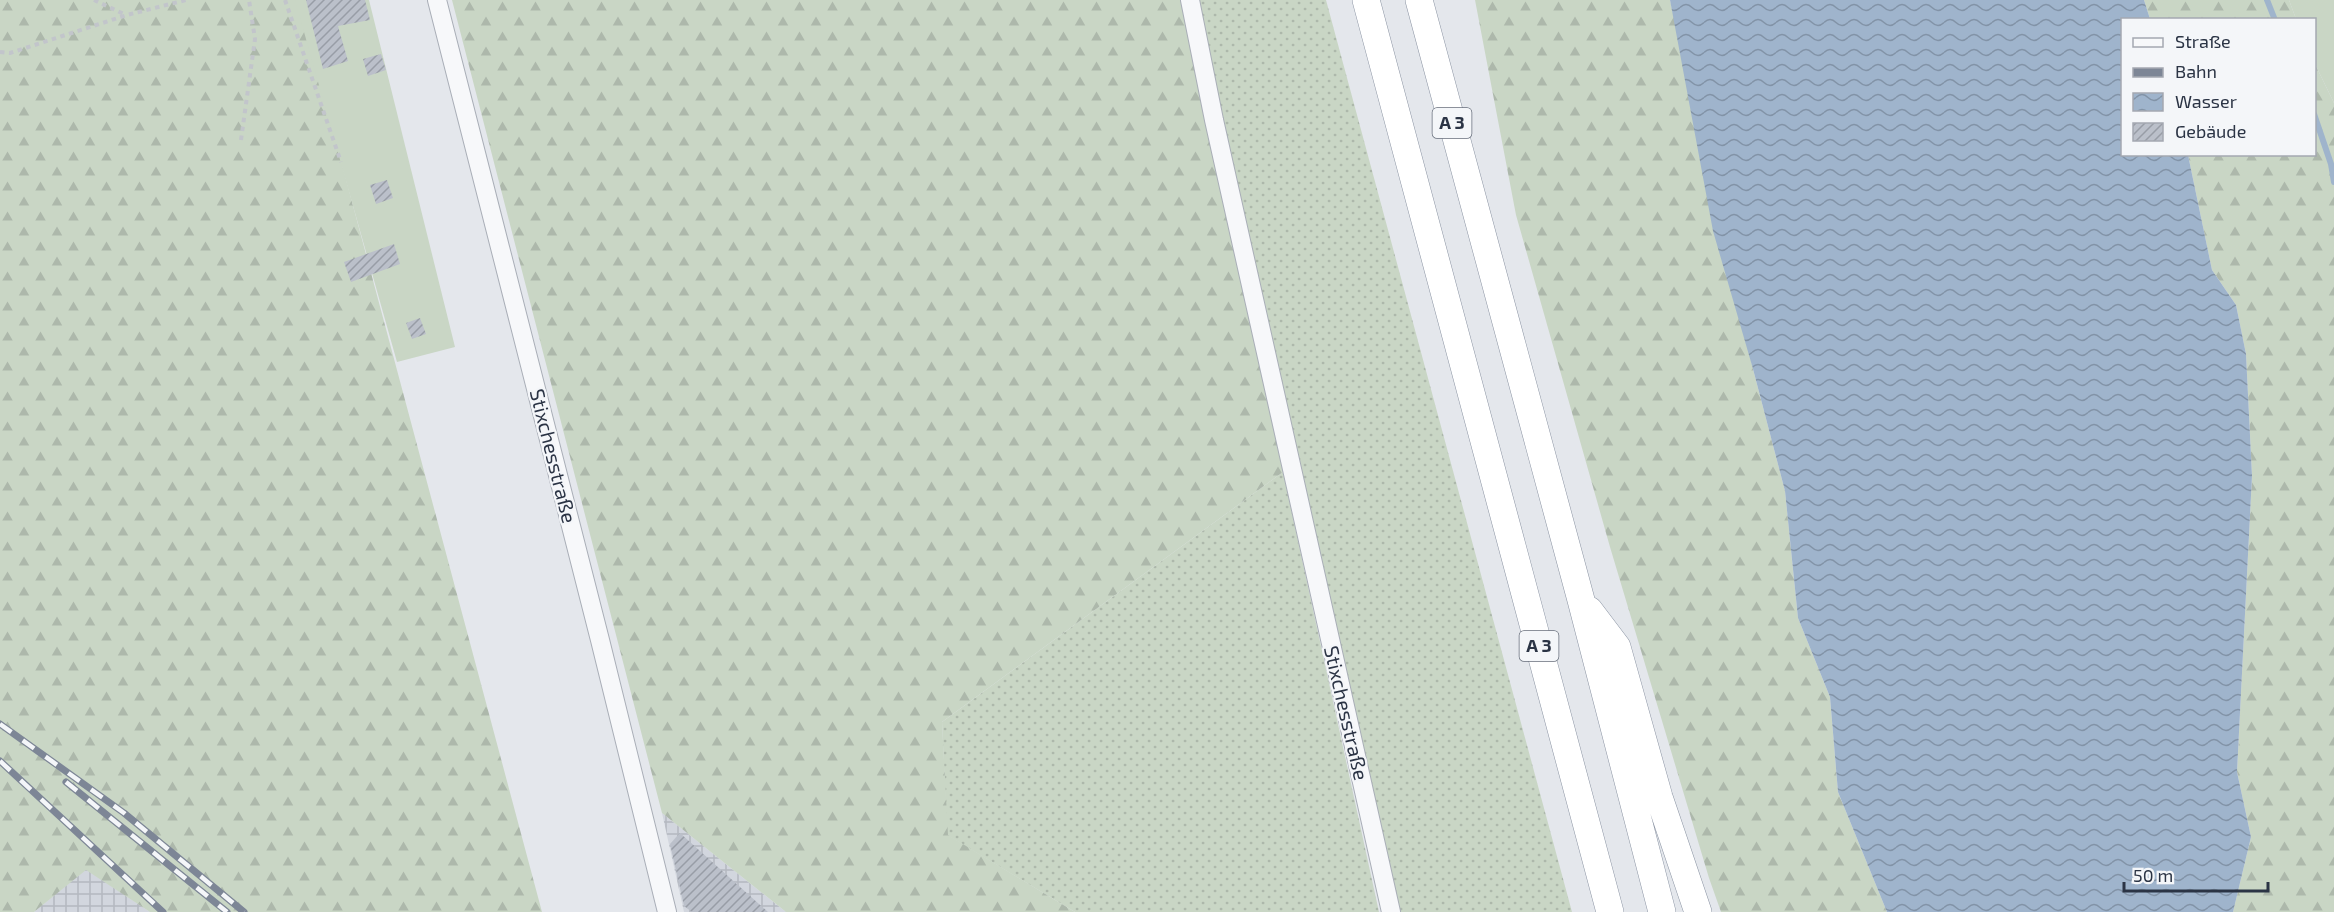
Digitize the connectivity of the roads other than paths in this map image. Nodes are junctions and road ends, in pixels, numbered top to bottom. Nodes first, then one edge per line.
1 (437, 0) edge
2 (1190, 0) edge
3 (1366, 0) edge
4 (1419, 0) edge
5 (1581, 600) junction
6 (667, 912) edge
7 (1391, 912) edge
8 (1610, 912) edge
9 (1662, 912) edge
10 (1698, 912) edge

1 - 6 street, Stixchesstraße
2 - 7 street, Stixchesstraße
3 - 8 highway, A 3
4 - 5 highway, A 3
5 - 9 highway, A 3
5 - 10 highway

